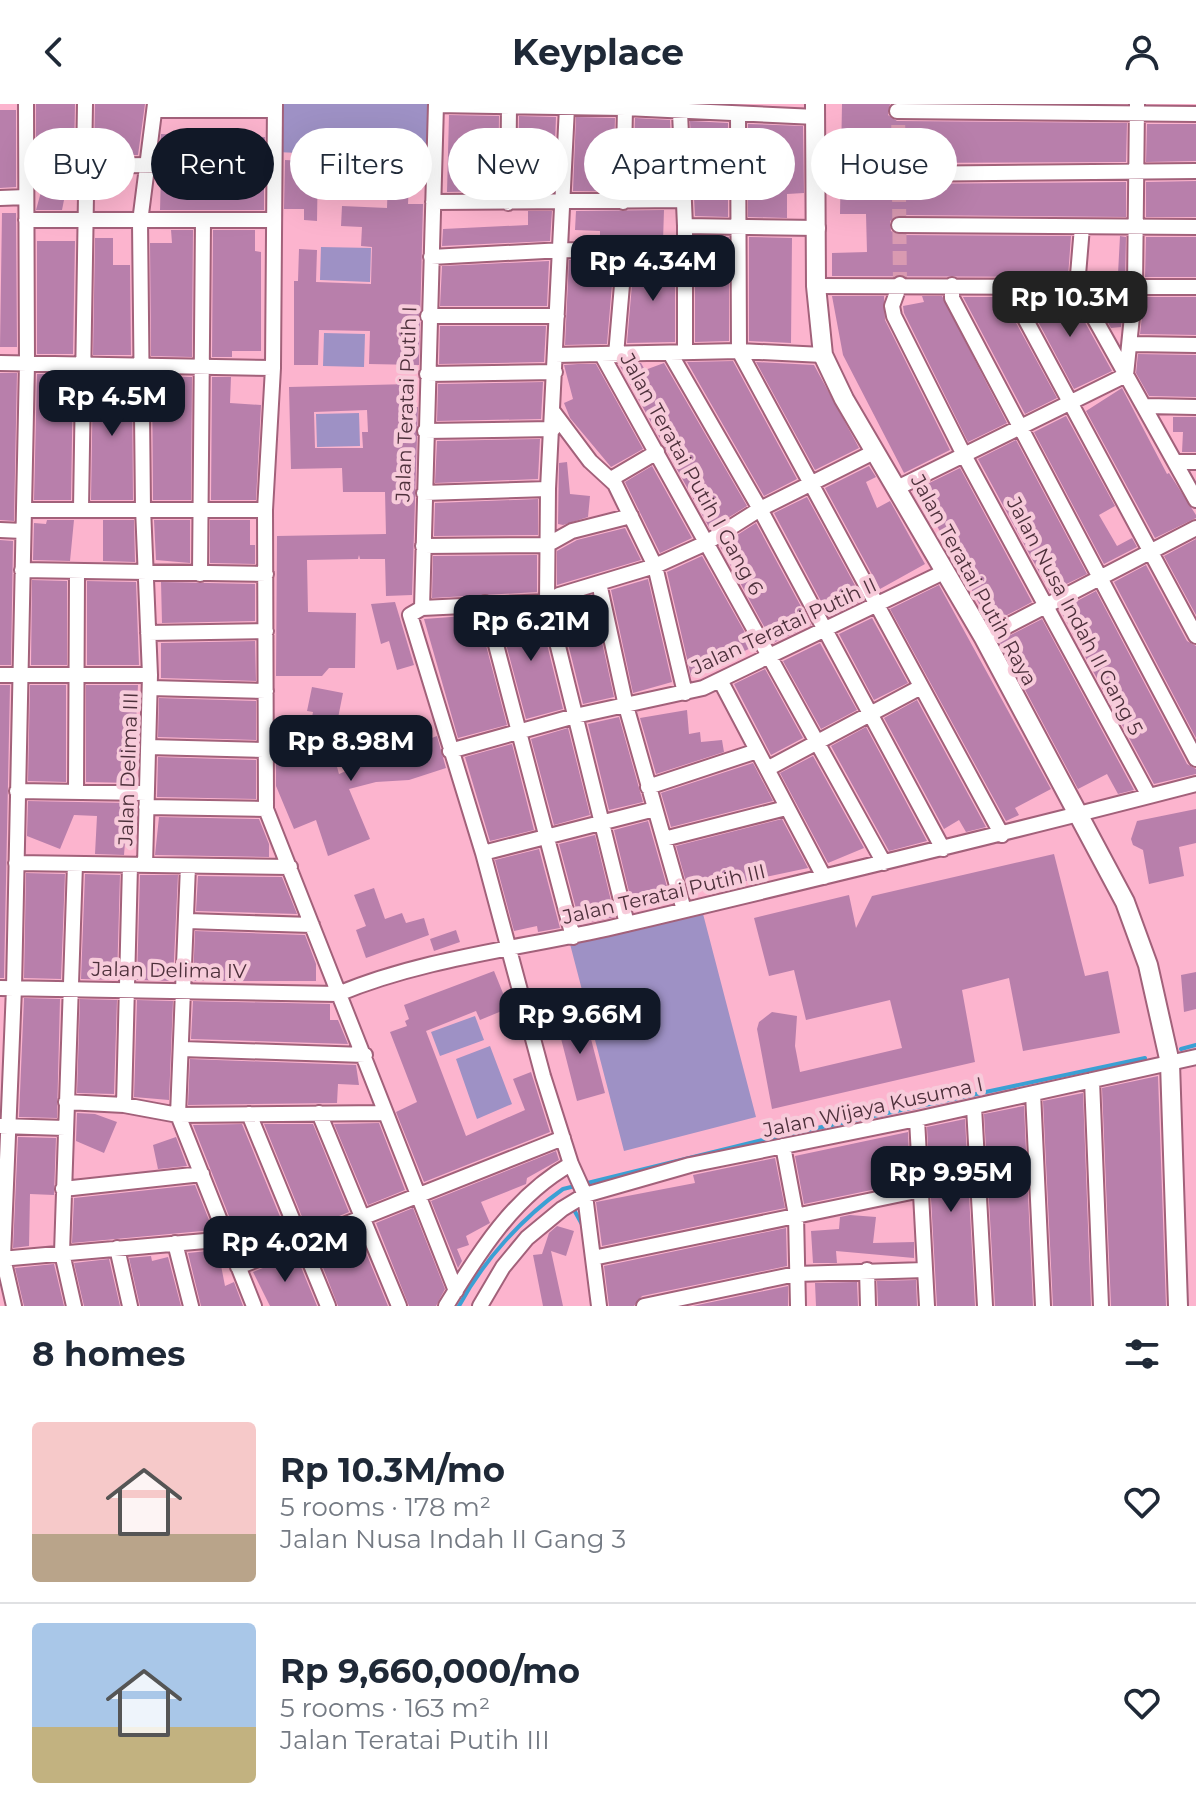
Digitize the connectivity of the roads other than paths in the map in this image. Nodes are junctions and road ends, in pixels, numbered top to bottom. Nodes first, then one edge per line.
1 (26, 104) edge
2 (85, 104) edge
3 (436, 104) edge
4 (155, 107) edge
5 (275, 107) edge
6 (509, 107) junction
7 (567, 107) junction
8 (625, 108) junction
9 (1137, 109) edge
10 (816, 110) edge
11 (897, 111) dead end
12 (680, 112) junction
13 (738, 114) junction
14 (1196, 114) edge
15 (26, 128) edge
16 (85, 128) edge
17 (681, 128) edge
18 (135, 164) edge
19 (147, 164) junction
20 (151, 164) edge
21 (274, 164) edge
22 (1137, 171) junction
23 (1196, 171) edge
24 (957, 173) edge
25 (24, 197) edge
26 (0, 198) edge
27 (26, 200) edge
28 (86, 200) edge
29 (273, 200) edge
30 (684, 200) joint
31 (433, 202) junction
32 (565, 202) junction
33 (623, 202) junction
34 (508, 203) junction
35 (26, 220) junction
36 (273, 220) junction
37 (85, 221) junction
38 (203, 221) junction
39 (140, 222) junction
40 (899, 225) dead end
41 (685, 226) junction
42 (741, 226) junction
43 (1136, 226) junction
44 (1082, 227) junction
45 (1196, 227) edge
46 (818, 228) junction
47 (563, 250) junction
48 (625, 250) junction
49 (684, 251) junction
50 (431, 257) junction
51 (900, 284) junction
52 (952, 285) junction
53 (1007, 285) junction
54 (816, 286) junction
55 (1077, 287) junction
56 (1135, 287) junction
57 (1196, 287) edge
58 (428, 316) junction
59 (557, 316) junction
60 (1132, 344) junction
61 (1196, 345) edge
62 (739, 351) junction
63 (678, 353) junction
64 (555, 355) junction
65 (609, 355) junction
66 (823, 355) junction
67 (0, 363) edge
68 (27, 364) junction
69 (83, 364) junction
70 (143, 366) junction
71 (201, 367) junction
72 (273, 368) junction
73 (555, 372) junction
74 (427, 374) junction
75 (1126, 375) junction
76 (1071, 405) junction
77 (1146, 406) junction
78 (1196, 407) edge
79 (554, 413) junction
80 (553, 429) junction
81 (1018, 429) junction
82 (425, 431) junction
83 (876, 451) junction
84 (657, 452) junction
85 (964, 455) junction
86 (1177, 462) junction
87 (1196, 462) edge
88 (611, 479) junction
89 (811, 482) junction
90 (897, 488) junction
91 (548, 489) junction
92 (424, 493) junction
93 (1196, 500) edge
94 (143, 508) junction
95 (81, 509) junction
96 (201, 509) junction
97 (760, 509) junction
98 (24, 510) junction
99 (265, 510) junction
100 (631, 516) junction
101 (1196, 528) edge
102 (0, 530) edge
103 (23, 531) junction
104 (706, 543) junction
105 (547, 545) junction
106 (423, 546) junction
107 (1152, 554) junction
108 (655, 566) junction
109 (22, 570) junction
110 (946, 571) junction
111 (77, 573) junction
112 (144, 574) junction
113 (200, 574) junction
114 (266, 574) junction
115 (1101, 579) junction
116 (599, 583) junction
117 (547, 602) junction
118 (485, 603) junction
119 (1048, 606) junction
120 (875, 607) junction
121 (416, 612) junction
122 (266, 631) junction
123 (825, 631) junction
124 (148, 633) junction
125 (1196, 636) edge
126 (984, 638) junction
127 (769, 654) junction
128 (0, 675) edge
129 (79, 675) junction
130 (20, 676) junction
131 (720, 680) junction
132 (150, 682) junction
133 (919, 688) junction
134 (266, 691) junction
135 (685, 693) junction
136 (626, 706) junction
137 (869, 714) junction
138 (575, 716) junction
139 (519, 731) junction
140 (819, 741) junction
141 (148, 747) junction
142 (264, 750) junction
143 (450, 751) junction
144 (757, 751) junction
145 (1196, 759) edge
146 (767, 769) junction
147 (1196, 784) edge
148 (648, 787) junction
149 (17, 791) junction
150 (76, 792) junction
151 (1149, 796) junction
152 (147, 800) junction
153 (786, 808) junction
154 (266, 809) junction
155 (655, 809) junction
156 (1077, 815) junction
157 (601, 823) junction
158 (1002, 835) junction
159 (547, 837) junction
160 (664, 839) junction
161 (943, 849) junction
162 (483, 853) junction
163 (16, 863) junction
164 (884, 863) junction
165 (75, 864) junction
166 (138, 865) junction
167 (188, 866) junction
168 (290, 867) junction
169 (824, 877) junction
170 (684, 910) junction
171 (188, 921) junction
172 (627, 924) junction
173 (312, 925) junction
174 (573, 937) junction
175 (509, 950) junction
176 (7, 988) edge
177 (70, 989) junction
178 (128, 989) junction
179 (186, 990) junction
180 (338, 994) junction
181 (182, 1049) junction
182 (365, 1055) junction
183 (1196, 1057) edge
184 (1170, 1063) junction
185 (1092, 1080) junction
186 (1033, 1093) junction
187 (66, 1102) junction
188 (124, 1105) junction
189 (974, 1107) junction
190 (319, 1113) junction
191 (385, 1113) junction
192 (249, 1114) junction
193 (178, 1115) junction
194 (917, 1119) junction
195 (4, 1126) edge
196 (65, 1128) junction
197 (563, 1138) junction
198 (783, 1146) junction
199 (202, 1174) junction
200 (576, 1188) junction
201 (63, 1189) junction
202 (921, 1190) junction
203 (418, 1196) junction
204 (796, 1215) junction
205 (362, 1218) junction
206 (228, 1239) junction
207 (302, 1242) junction
208 (175, 1243) junction
209 (117, 1248) junction
210 (62, 1253) junction
211 (2, 1258) edge
212 (593, 1258) junction
213 (238, 1267) junction
214 (867, 1270) junction
215 (925, 1270) junction
216 (796, 1274) junction
217 (456, 1291) junction
218 (14, 1306) edge
219 (74, 1306) edge
220 (130, 1306) edge
221 (191, 1306) edge
222 (254, 1306) edge
223 (328, 1306) edge
224 (399, 1306) edge
225 (446, 1306) edge
226 (480, 1306) edge
227 (599, 1306) edge
228 (644, 1306) edge
229 (798, 1306) edge
230 (868, 1306) edge
231 (927, 1306) edge
232 (985, 1306) edge
233 (1043, 1306) edge
234 (1101, 1306) edge
235 (1178, 1306) edge

1 - 15 street
2 - 16 street
3 - 6 street
3 - 31 street, Jalan Teratai Putih I
4 - 5 street
4 - 19 street, Jalan Delima III
5 - 21 street
6 - 7 street
6 - 34 street
7 - 8 street
7 - 32 street
8 - 12 street
8 - 33 street
9 - 11 street
9 - 14 street
9 - 22 street
10 - 13 street
10 - 46 street, Jalan Teratai Putih Raya
12 - 13 street
12 - 17 street
13 - 42 street
18 - 19 street
19 - 20 street
19 - 39 street, Jalan Delima III
22 - 23 street
22 - 24 street
22 - 43 street
25 - 26 street
27 - 35 street
28 - 37 street
29 - 36 street
30 - 33 street
30 - 41 street
31 - 34 street
31 - 50 street, Jalan Teratai Putih I
32 - 33 street
32 - 34 street
32 - 47 street
35 - 37 street
35 - 68 street
36 - 38 street
36 - 72 street
37 - 39 street
37 - 69 street
38 - 39 street
38 - 71 street
39 - 70 street, Jalan Delima III
40 - 44 street
41 - 42 street
41 - 49 street
42 - 46 street
42 - 62 street
43 - 44 street
43 - 45 street
43 - 56 street
44 - 55 street
46 - 54 street, Jalan Teratai Putih Raya
47 - 48 street
47 - 50 street
47 - 59 street
48 - 49 street
48 - 65 street
49 - 63 street
50 - 58 street, Jalan Teratai Putih I
51 - 52 street
51 - 54 street
51 - 85 street, Jalan Nusa Indah II Gang 5
52 - 53 street
52 - 81 street
53 - 55 street
53 - 76 street
54 - 66 street, Jalan Teratai Putih Raya
55 - 75 street
56 - 57 street
56 - 60 street
58 - 59 street
58 - 74 street, Jalan Teratai Putih I
59 - 64 street
60 - 61 street
60 - 75 street
62 - 63 street
62 - 66 street
62 - 89 street
63 - 65 street
63 - 97 street
64 - 65 street
64 - 73 street
65 - 84 street, Jalan Teratai Putih I Gang 6
66 - 83 street, Jalan Teratai Putih Raya
67 - 68 street
68 - 69 street
68 - 98 street
69 - 70 street
69 - 95 street
70 - 71 street
70 - 94 street, Jalan Delima III
71 - 72 street
71 - 96 street
72 - 99 street
73 - 74 street
73 - 79 street
74 - 82 street, Jalan Teratai Putih I
75 - 76 street
75 - 77 street
76 - 81 street
76 - 107 street
77 - 78 street
77 - 86 street
79 - 80 street
79 - 88 street
80 - 82 street
80 - 91 street
81 - 85 street
81 - 115 street
82 - 92 street, Jalan Teratai Putih I
83 - 89 street
83 - 90 street, Jalan Teratai Putih Raya
84 - 88 street
84 - 104 street, Jalan Teratai Putih I Gang 6
85 - 90 street
85 - 119 street, Jalan Nusa Indah II Gang 5
86 - 87 street
86 - 93 street
88 - 100 street
89 - 97 street
89 - 120 street
90 - 110 street, Jalan Teratai Putih Raya
91 - 92 street
91 - 105 street
92 - 106 street, Jalan Teratai Putih I
94 - 95 street
94 - 96 street
94 - 112 street, Jalan Delima III
95 - 98 street
96 - 99 street
96 - 113 street
97 - 104 street
97 - 123 street
98 - 103 street
99 - 114 street
100 - 105 street
100 - 108 street
101 - 107 street
102 - 103 street
103 - 109 street
104 - 108 street
104 - 127 street, Jalan Teratai Putih I Gang 6
105 - 106 street
105 - 117 street
106 - 121 street, Jalan Teratai Putih I
107 - 115 street
107 - 125 street
108 - 116 street
108 - 135 street
109 - 111 street
109 - 130 street
110 - 120 street, Jalan Teratai Putih II
110 - 126 street, Jalan Teratai Putih Raya
111 - 112 street
111 - 129 street
112 - 113 street
112 - 124 street, Jalan Delima III
113 - 114 street
114 - 122 street
115 - 119 street
115 - 145 street
116 - 117 street
116 - 136 street
117 - 118 street
117 - 138 street
118 - 121 street
118 - 139 street
119 - 126 street
119 - 151 street, Jalan Nusa Indah II Gang 5
120 - 123 street, Jalan Teratai Putih II
120 - 133 street
121 - 143 street, Jalan Teratai Putih I
122 - 124 street
122 - 134 street
123 - 127 street, Jalan Teratai Putih II
123 - 137 street
124 - 132 street, Jalan Delima III
126 - 156 street, Jalan Teratai Putih Raya
127 - 131 street, Jalan Teratai Putih II
127 - 140 street, Jalan Teratai Putih I Gang 6
128 - 130 street, Jalan Delima III
129 - 130 street, Jalan Delima III
129 - 132 street, Jalan Delima III
129 - 150 street
130 - 149 street
131 - 135 street, Jalan Teratai Putih II
131 - 144 street
132 - 134 street
132 - 141 street, Jalan Delima III
133 - 137 street
133 - 158 street
134 - 142 street
135 - 136 street, Jalan Teratai Putih II
136 - 138 street, Jalan Teratai Putih II
136 - 148 street
137 - 140 street
137 - 161 street
138 - 139 street, Jalan Teratai Putih II
138 - 157 street
139 - 143 street, Jalan Teratai Putih II
139 - 159 street
140 - 146 street
140 - 164 street, Jalan Teratai Putih I Gang 6
141 - 142 street
141 - 152 street, Jalan Delima III
142 - 154 street
143 - 162 street, Jalan Teratai Putih I
144 - 146 street
144 - 148 street
146 - 153 street
147 - 151 street, Jalan Teratai Putih III
148 - 155 street
149 - 150 street
149 - 163 street
150 - 152 street
151 - 156 street, Jalan Teratai Putih III
152 - 154 street
152 - 166 street, Jalan Delima III
153 - 160 street
153 - 169 street
154 - 168 street
155 - 157 street
155 - 160 street
156 - 158 street, Jalan Teratai Putih III
156 - 184 street, Jalan Teratai Putih Raya
157 - 159 street
157 - 172 street
158 - 161 street, Jalan Teratai Putih III
159 - 162 street
159 - 174 street
160 - 170 street
161 - 164 street, Jalan Teratai Putih III
162 - 175 street, Jalan Teratai Putih I
163 - 165 street
163 - 176 street
164 - 169 street, Jalan Teratai Putih III
165 - 166 street
165 - 177 street
166 - 167 street
166 - 178 street, Jalan Delima III
167 - 168 street
167 - 171 street
168 - 173 street
169 - 170 street, Jalan Teratai Putih III
170 - 172 street, Jalan Teratai Putih III
171 - 173 street
171 - 179 street
172 - 174 street, Jalan Teratai Putih III
173 - 180 street
174 - 175 street, Jalan Teratai Putih III
175 - 180 street, Jalan Teratai Putih III
175 - 197 street
176 - 177 street, Jalan Delima IV
176 - 195 street
177 - 178 street, Jalan Delima IV
177 - 187 street
178 - 179 street, Jalan Delima IV
178 - 188 street, Jalan Delima III
179 - 180 street, Jalan Delima IV
179 - 181 street
180 - 182 street
181 - 182 street
181 - 193 street
182 - 191 street
183 - 184 street, Jalan Wijaya Kusuma I
184 - 185 street, Jalan Wijaya Kusuma I
184 - 235 street, Jalan Teratai Putih Raya
185 - 186 street, Jalan Wijaya Kusuma I
185 - 234 street
186 - 189 street, Jalan Wijaya Kusuma I
186 - 233 street
187 - 188 street
187 - 196 street
188 - 193 street
189 - 194 street, Jalan Wijaya Kusuma I
189 - 232 street
190 - 191 street
190 - 192 street
190 - 205 street
191 - 203 street
192 - 193 street
192 - 207 street
193 - 199 street
194 - 198 street, Jalan Wijaya Kusuma I
194 - 202 street
195 - 196 street
195 - 211 street
196 - 201 street
197 - 200 street
197 - 203 street
198 - 200 street, Jalan Wijaya Kusuma I
198 - 204 street
199 - 201 street
199 - 206 street
200 - 212 street
200 - 217 street
200 - 226 street
201 - 210 street
202 - 204 street
202 - 215 street
203 - 205 street
203 - 217 street
204 - 212 street
204 - 216 street
205 - 207 street
205 - 224 street
206 - 208 street
206 - 213 street
207 - 213 street
207 - 223 street
208 - 209 street
208 - 221 street
209 - 210 street
209 - 220 street
210 - 211 street
210 - 219 street
211 - 218 street
212 - 227 street
213 - 222 street
214 - 215 street
214 - 216 street
214 - 230 street
215 - 231 street
216 - 228 street
216 - 229 street
217 - 225 street

